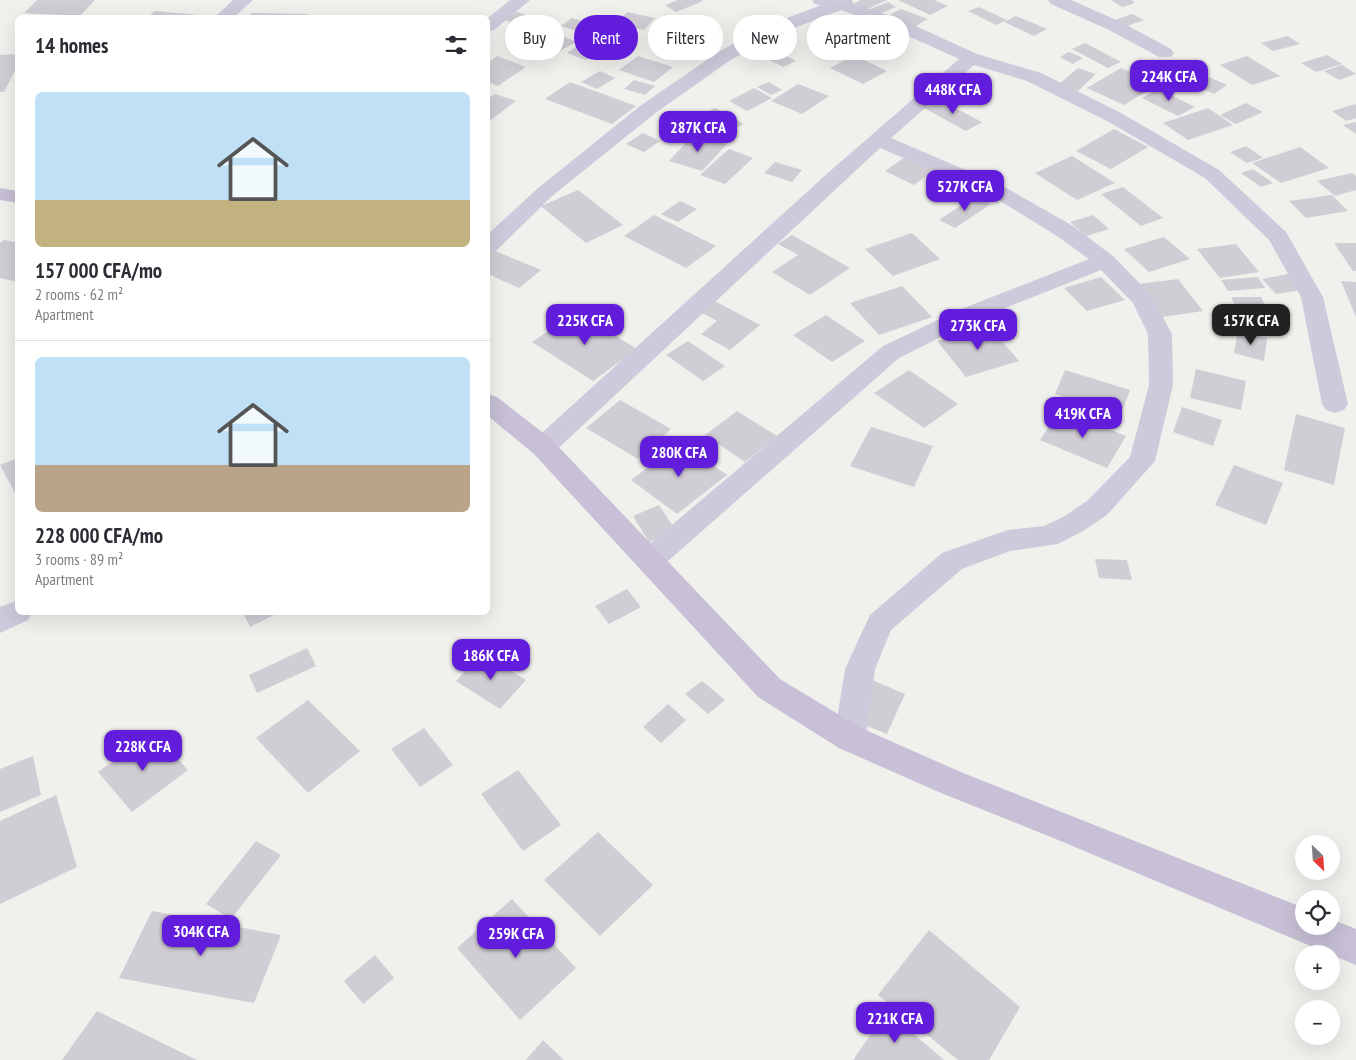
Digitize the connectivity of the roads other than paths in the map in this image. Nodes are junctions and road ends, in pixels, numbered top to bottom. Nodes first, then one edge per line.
1 (244, 0) edge
2 (521, 0) edge
3 (821, 0) edge
4 (1056, 0) edge
5 (844, 2) edge
6 (226, 15) edge
7 (490, 24) edge
8 (1165, 53) dead end
9 (971, 58) junction
10 (879, 140) junction
11 (0, 194) edge
12 (15, 196) edge
13 (490, 244) edge
14 (1105, 261) junction
15 (1335, 404) dead end
16 (490, 405) edge
17 (543, 447) junction
18 (650, 560) junction
19 (15, 614) edge
20 (0, 621) edge
21 (850, 738) junction
22 (1295, 922) edge
23 (1327, 935) edge
24 (1356, 947) edge

1 - 6 street
2 - 7 street
3 - 5 street
4 - 8 street
5 - 9 street
5 - 13 street
9 - 10 street
9 - 15 street
10 - 14 street
10 - 17 street
11 - 12 street
14 - 18 street
14 - 21 street
16 - 17 street
17 - 18 street
18 - 21 street
19 - 20 street
21 - 22 street
23 - 24 street

